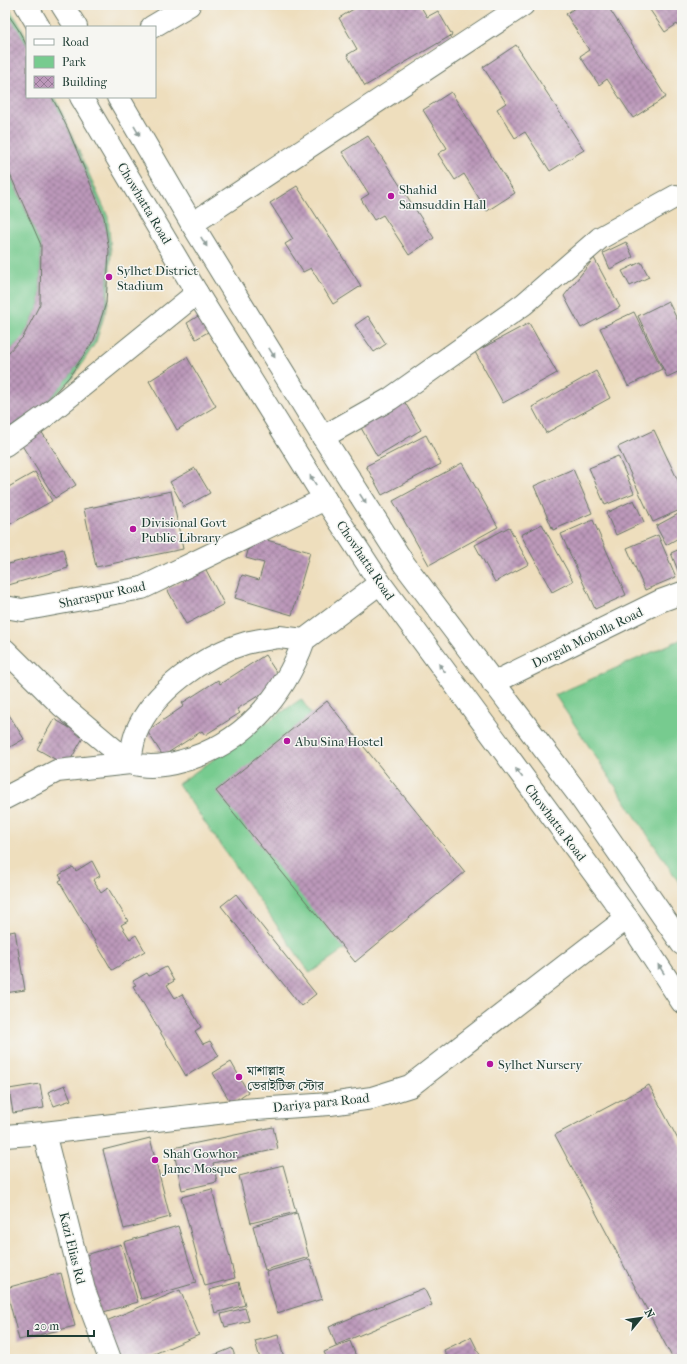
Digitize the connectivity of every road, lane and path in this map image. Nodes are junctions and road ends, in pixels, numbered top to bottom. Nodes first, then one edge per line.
1 (26, 5) edge
2 (62, 5) edge
3 (189, 5) edge
4 (522, 5) edge
5 (38, 26) edge
6 (75, 26) edge
7 (154, 26) edge
8 (82, 98) edge
9 (119, 98) edge
10 (680, 200) edge
11 (192, 224) junction
12 (197, 293) junction
13 (323, 437) junction
14 (5, 445) edge
15 (325, 499) junction
16 (380, 583) junction
17 (682, 593) edge
18 (5, 607) edge
19 (304, 640) junction
20 (5, 650) edge
21 (493, 683) junction
22 (130, 763) junction
23 (5, 798) edge
24 (654, 901) junction
25 (627, 918) junction
26 (682, 944) edge
27 (682, 1002) edge
28 (44, 1134) junction
29 (5, 1136) edge
30 (110, 1359) edge

1 - 5 street
2 - 6 street
3 - 7 street
4 - 11 street
8 - 12 street, Chowhatta Road
9 -> 11 street
10 - 13 street
11 -> 13 street
12 - 14 street
15 -> 12 street, Chowhatta Road
13 -> 21 street
15 - 16 street, Chowhatta Road
15 - 18 street, Sharaspur Road
16 - 19 street
25 -> 16 street, Chowhatta Road
17 - 21 street, Dorgah Moholla Road
19 - 22 street
19 - 22 street
20 - 22 street
21 - 24 street
22 - 23 street
24 - 25 street, Dariya para Road
24 - 26 street
27 -> 25 street, Chowhatta Road
25 - 28 street, Dariya para Road
28 - 29 street, Dariya para Road
28 - 30 street, Kazi Elias Rd

